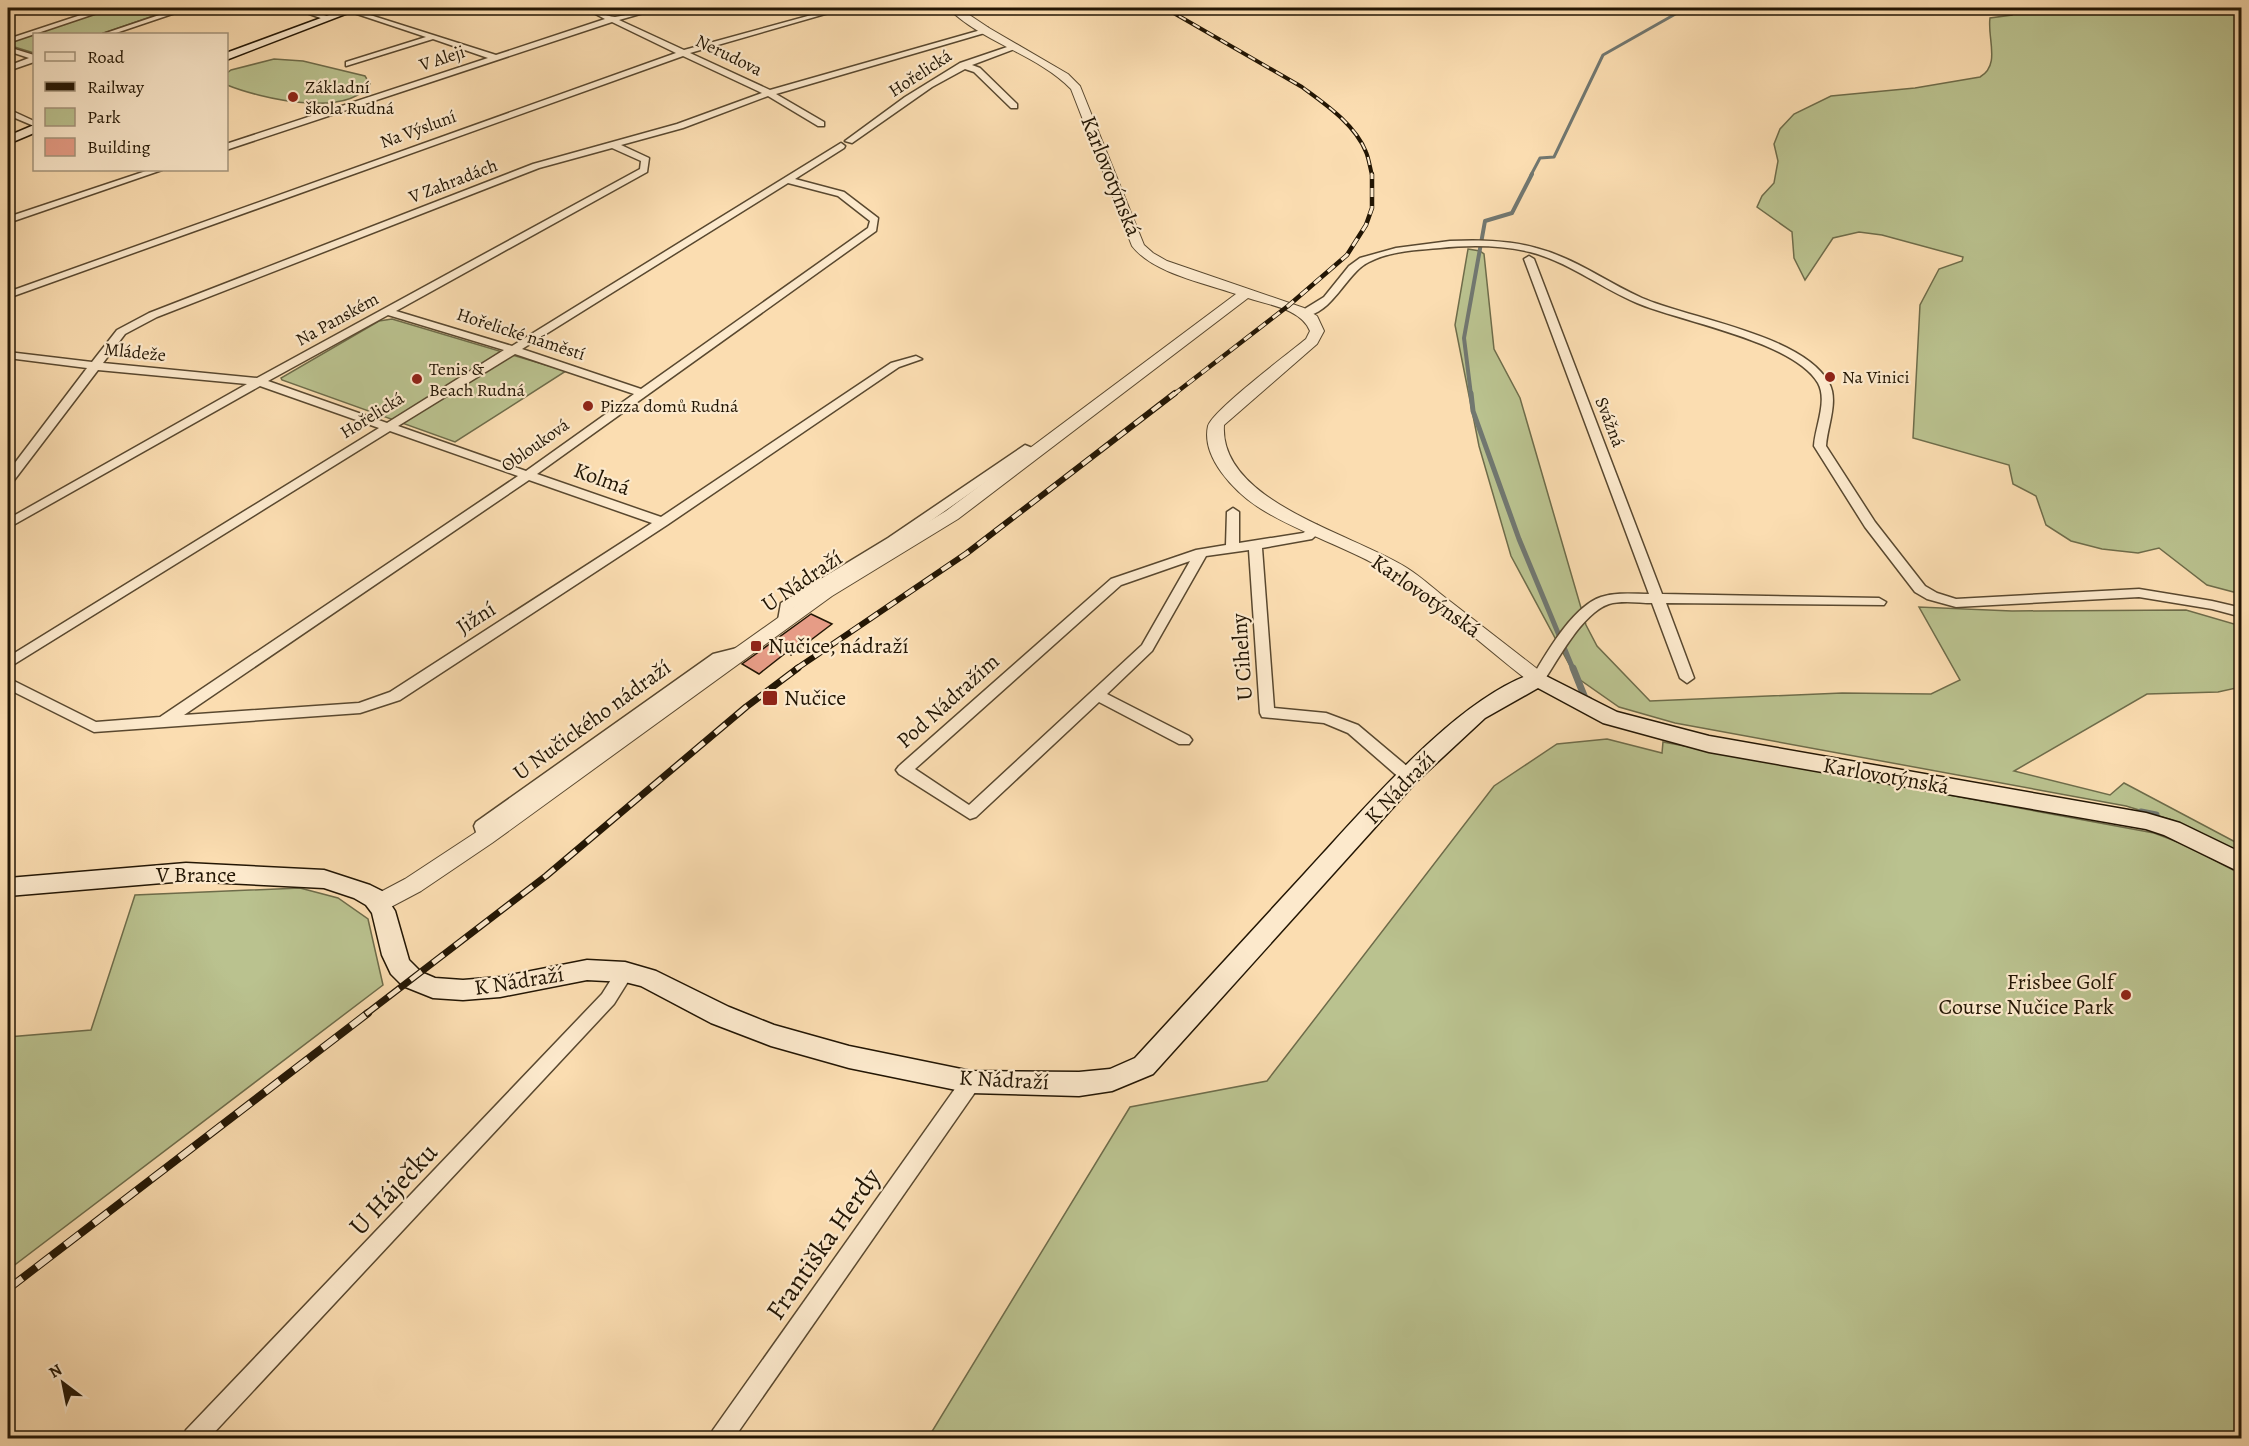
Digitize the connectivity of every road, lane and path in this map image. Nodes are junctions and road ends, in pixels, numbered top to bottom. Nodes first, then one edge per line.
1 (108, 8) edge
2 (186, 8) edge
3 (297, 8) edge
4 (353, 8) edge
5 (588, 8) edge
6 (658, 8) edge
7 (843, 8) edge
8 (953, 8) edge
9 (158, 10) dead end
10 (169, 13) junction
11 (329, 18) junction
12 (614, 19) junction
13 (985, 30) junction
14 (110, 33) edge
15 (433, 37) junction
16 (8, 41) edge
17 (1016, 47) junction
18 (8, 49) edge
19 (686, 52) junction
20 (228, 56) edge
21 (33, 58) edge
22 (33, 58) edge
23 (496, 58) junction
24 (350, 64) dead end
25 (963, 65) junction
26 (8, 69) edge
27 (769, 93) junction
28 (1014, 106) dead end
29 (8, 112) edge
30 (33, 124) edge
31 (821, 124) dead end
32 (33, 129) edge
33 (8, 140) edge
34 (614, 145) junction
35 (228, 146) edge
36 (154, 171) edge
37 (787, 180) junction
38 (8, 220) edge
39 (1529, 259) dead end
40 (1246, 292) junction
41 (8, 295) edge
42 (388, 312) junction
43 (1303, 313) junction
44 (511, 349) junction
45 (8, 354) edge
46 (916, 359) dead end
47 (95, 366) junction
48 (259, 382) junction
49 (642, 393) junction
50 (387, 427) junction
51 (528, 475) junction
52 (8, 480) edge
53 (1233, 512) dead end
54 (662, 522) junction
55 (8, 524) edge
56 (1317, 529) junction
57 (1255, 546) junction
58 (1232, 550) junction
59 (1201, 553) junction
60 (1657, 598) junction
61 (1879, 602) dead end
62 (2241, 613) edge
63 (8, 663) edge
64 (1687, 678) dead end
65 (1538, 680) junction
66 (8, 683) edge
67 (1098, 695) junction
68 (162, 723) junction
69 (1184, 740) dead end
70 (1408, 776) junction
71 (2241, 864) edge
72 (8, 887) edge
73 (379, 903) junction
74 (625, 972) junction
75 (971, 1082) junction
76 (194, 1438) edge
77 (721, 1438) edge

1 - 16 street
2 - 10 street
3 - 11 street
4 - 11 main road
4 - 15 street
5 - 12 street, Nerudova
6 - 12 street, V Aleji
7 - 19 street, Na Výsluní
8 - 13 street, Karlovotýnská
9 - 10 street
10 - 14 street
11 - 20 main road
12 - 19 street, Nerudova
12 - 23 street, V Aleji
13 - 17 street, Karlovotýnská
13 - 27 street, V Zahradách
15 - 23 street
15 - 24 street
17 - 25 street, Hořelická
17 - 40 street, Karlovotýnská
18 - 21 street
19 - 27 street, Nerudova
19 - 41 street, Na Výsluní
22 - 26 street
23 - 35 street, V Aleji
25 - 28 street
25 - 37 street, Hořelická
27 - 31 street, Nerudova
27 - 34 street, V Zahradách
29 - 30 street
32 - 33 main road
34 - 42 street, Na Panském
34 - 47 street, V Zahradách
36 - 38 street
37 - 44 street, Hořelická
37 - 49 street, Oblouková
39 - 60 street, Svážná
40 - 43 street, Karlovotýnská
40 - 73 street, U Nádraží
42 - 44 street, Hořelické náměstí
42 - 48 street, Na Panském
43 - 56 street, Karlovotýnská
43 - 62 street
44 - 49 street, Hořelické náměstí
44 - 50 street, Hořelická
45 - 47 street, Mládeže
46 - 54 street, Jižní
47 - 48 street, Mládeže
47 - 52 street, V Zahradách
48 - 50 street
48 - 55 street, Na Panském
49 - 51 street, Oblouková
50 - 51 street
50 - 63 street, Hořelická
51 - 54 street, Kolmá
51 - 68 street, Oblouková
53 - 58 street
54 - 68 street, Jižní
56 - 57 street, Pod Nádražím
56 - 65 street, Karlovotýnská
57 - 58 street, Pod Nádražím
57 - 70 street, U Cihelny
58 - 59 street, Pod Nádražím
59 - 67 street, Pod Nádražím
59 - 67 street, Pod Nádražím
60 - 61 street
60 - 64 street, Svážná
60 - 65 street
65 - 70 main road, K Nádraží
65 - 71 main road, Karlovotýnská
66 - 68 street, Jižní
67 - 69 street
70 - 75 main road, K Nádraží
72 - 73 main road, V Brance
73 - 74 main road, K Nádraží
74 - 75 main road, K Nádraží
74 - 76 street, U Háječku
75 - 77 street, Františka Herdy

